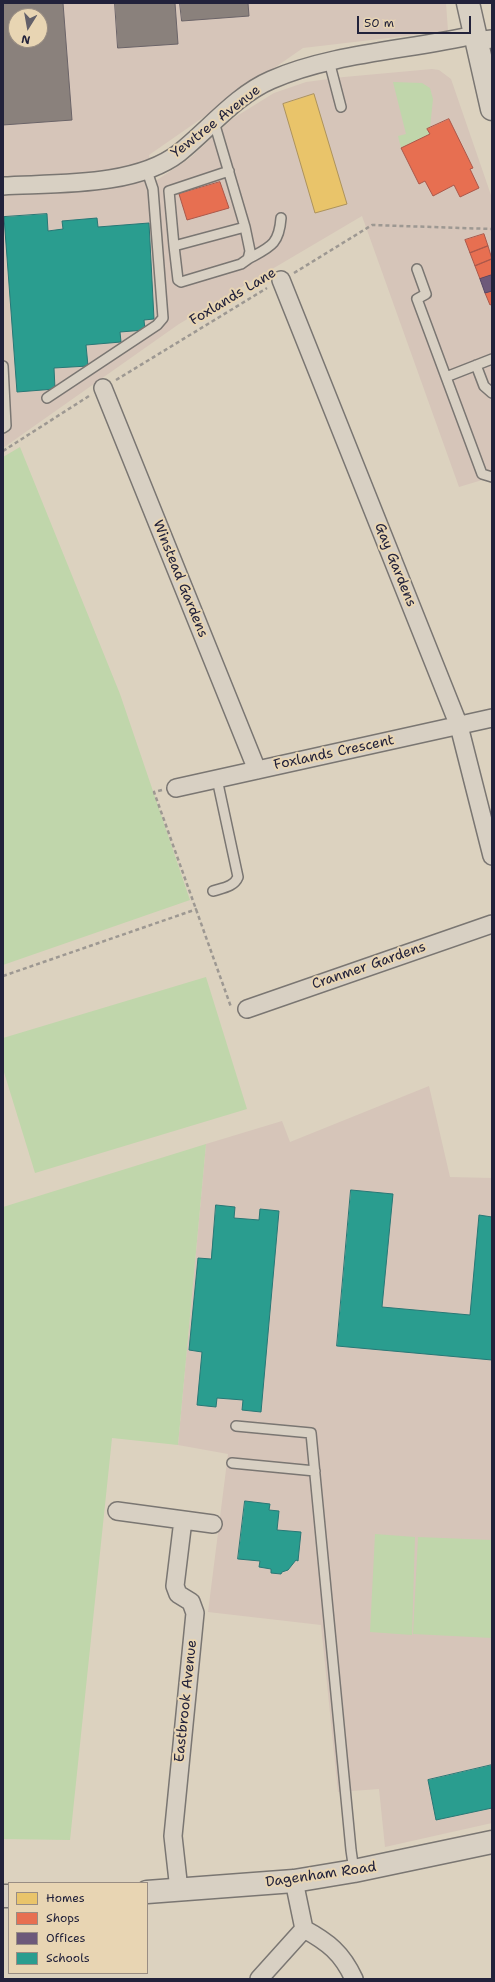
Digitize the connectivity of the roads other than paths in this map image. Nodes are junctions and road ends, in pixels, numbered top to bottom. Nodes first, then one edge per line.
1 (468, 3) edge
2 (480, 38) edge
3 (329, 61) junction
4 (341, 107) dead end
5 (492, 109) edge
6 (214, 122) junction
7 (147, 171) junction
8 (228, 171) junction
9 (3, 186) edge
10 (281, 218) dead end
11 (245, 227) junction
12 (174, 246) junction
13 (248, 259) junction
14 (417, 269) dead end
15 (281, 280) road end
16 (492, 359) edge
17 (476, 365) junction
18 (3, 366) edge
19 (446, 377) junction
20 (103, 388) road end
21 (492, 393) edge
22 (47, 398) dead end
23 (3, 428) edge
24 (492, 477) edge
25 (492, 718) edge
26 (459, 726) junction
27 (257, 770) junction
28 (217, 779) junction
29 (176, 788) road end
30 (492, 856) edge
31 (213, 891) dead end
32 (492, 924) edge
33 (247, 1008) road end
34 (236, 1426) dead end
35 (232, 1464) dead end
36 (315, 1471) junction
37 (118, 1511) dead end
38 (183, 1520) junction
39 (213, 1524) dead end
40 (492, 1842) edge
41 (354, 1871) junction
42 (294, 1881) junction
43 (179, 1890) junction
44 (148, 1892) edge
45 (304, 1929) junction
46 (259, 1979) edge
47 (354, 1979) edge

1 - 2 street
2 - 3 street, Yewtree Avenue
2 - 5 street
3 - 4 lane
3 - 6 street, Yewtree Avenue
6 - 7 street, Yewtree Avenue
6 - 8 lane
7 - 9 street, Yewtree Avenue
7 - 22 lane
8 - 11 lane
8 - 12 lane
10 - 13 lane
11 - 12 lane
11 - 13 lane
12 - 13 lane
14 - 19 lane
15 - 26 street, Gay Gardens
16 - 17 lane
17 - 19 lane
17 - 21 lane
18 - 23 lane
19 - 24 lane
20 - 27 street, Winstead Gardens
25 - 26 street, Foxlands Crescent
26 - 27 street, Foxlands Crescent
26 - 30 street, Gay Gardens
27 - 28 street, Foxlands Crescent
28 - 29 street, Foxlands Crescent
28 - 31 lane
32 - 33 street, Cranmer Gardens
34 - 36 lane
35 - 36 lane
36 - 41 lane
37 - 38 street
38 - 39 street
38 - 43 street, Eastbrook Avenue
40 - 41 street, Dagenham Road
41 - 42 street, Dagenham Road
42 - 43 street, Dagenham Road
42 - 45 street
43 - 44 street, Dagenham Road
45 - 46 street
45 - 47 street

